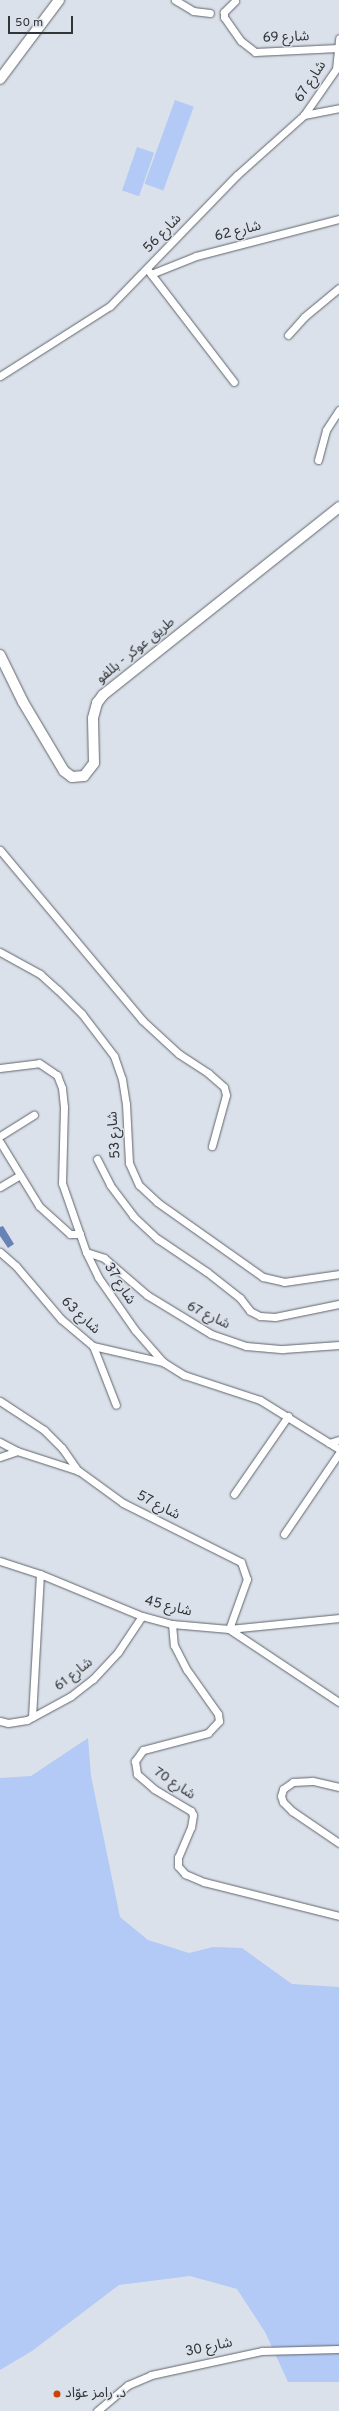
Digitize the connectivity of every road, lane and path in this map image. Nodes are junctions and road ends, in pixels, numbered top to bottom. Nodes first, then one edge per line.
1 (59, 0) edge
2 (175, 0) edge
3 (235, 1) dead end
4 (210, 13) dead end
5 (339, 38) edge
6 (338, 48) junction
7 (0, 79) edge
8 (339, 108) edge
9 (304, 115) junction
10 (339, 219) edge
11 (149, 271) junction
12 (339, 288) edge
13 (288, 335) dead end
14 (0, 376) edge
15 (234, 382) dead end
16 (339, 410) edge
17 (318, 460) dead end
18 (339, 507) edge
19 (0, 655) edge
20 (0, 850) edge
21 (0, 952) edge
22 (0, 1068) edge
23 (34, 1115) dead end
24 (0, 1136) edge
25 (0, 1142) edge
26 (212, 1146) dead end
27 (97, 1159) dead end
28 (20, 1175) junction
29 (0, 1187) edge
30 (80, 1234) junction
31 (0, 1252) edge
32 (86, 1252) junction
33 (339, 1274) edge
34 (339, 1304) edge
35 (339, 1345) edge
36 (93, 1346) junction
37 (164, 1362) junction
38 (0, 1401) edge
39 (116, 1405) dead end
40 (288, 1416) junction
41 (339, 1440) edge
42 (0, 1442) edge
43 (329, 1443) junction
44 (339, 1449) edge
45 (16, 1452) junction
46 (339, 1452) edge
47 (0, 1457) edge
48 (79, 1471) junction
49 (234, 1494) dead end
50 (284, 1534) dead end
51 (0, 1561) edge
52 (40, 1574) junction
53 (142, 1616) junction
54 (339, 1618) edge
55 (172, 1624) junction
56 (229, 1629) junction
57 (339, 1702) edge
58 (32, 1717) junction
59 (0, 1721) edge
60 (339, 1787) edge
61 (339, 1843) edge
62 (339, 1916) edge
63 (339, 2349) edge
64 (97, 2411) edge

1 - 7 street
2 - 4 street
3 - 6 street, شارع 69
5 - 6 street, شارع 67
6 - 9 street, شارع 67
8 - 9 street
9 - 11 street, شارع 56
10 - 11 street, شارع 62
11 - 14 street, شارع 56
11 - 15 street
12 - 13 street
16 - 17 street
18 - 19 street, طريق عوكر - بللفو
20 - 26 street
21 - 33 street, شارع 53
22 - 30 street, شارع 37
23 - 24 street
25 - 28 street
27 - 34 street
28 - 29 street
28 - 30 street
30 - 32 street, شارع 37
31 - 36 street, شارع 63
32 - 35 street, شارع 67
32 - 37 street, شارع 37
36 - 37 street, شارع 63
36 - 39 street
37 - 40 street, شارع 37
38 - 48 street
40 - 43 street, شارع 37
40 - 49 street
41 - 43 street
42 - 45 street, شارع 57
43 - 44 street, شارع 37
45 - 47 street
45 - 48 street, شارع 57
46 - 50 street
48 - 56 street, شارع 57
51 - 52 street, شارع 45
52 - 53 street, شارع 45
52 - 58 street
53 - 55 street, شارع 45
53 - 58 street, شارع 61
54 - 56 street, شارع 45
55 - 56 street, شارع 45
55 - 62 street, شارع 70
56 - 57 street
58 - 59 street, شارع 61
60 - 61 street
63 - 64 street, شارع 30

